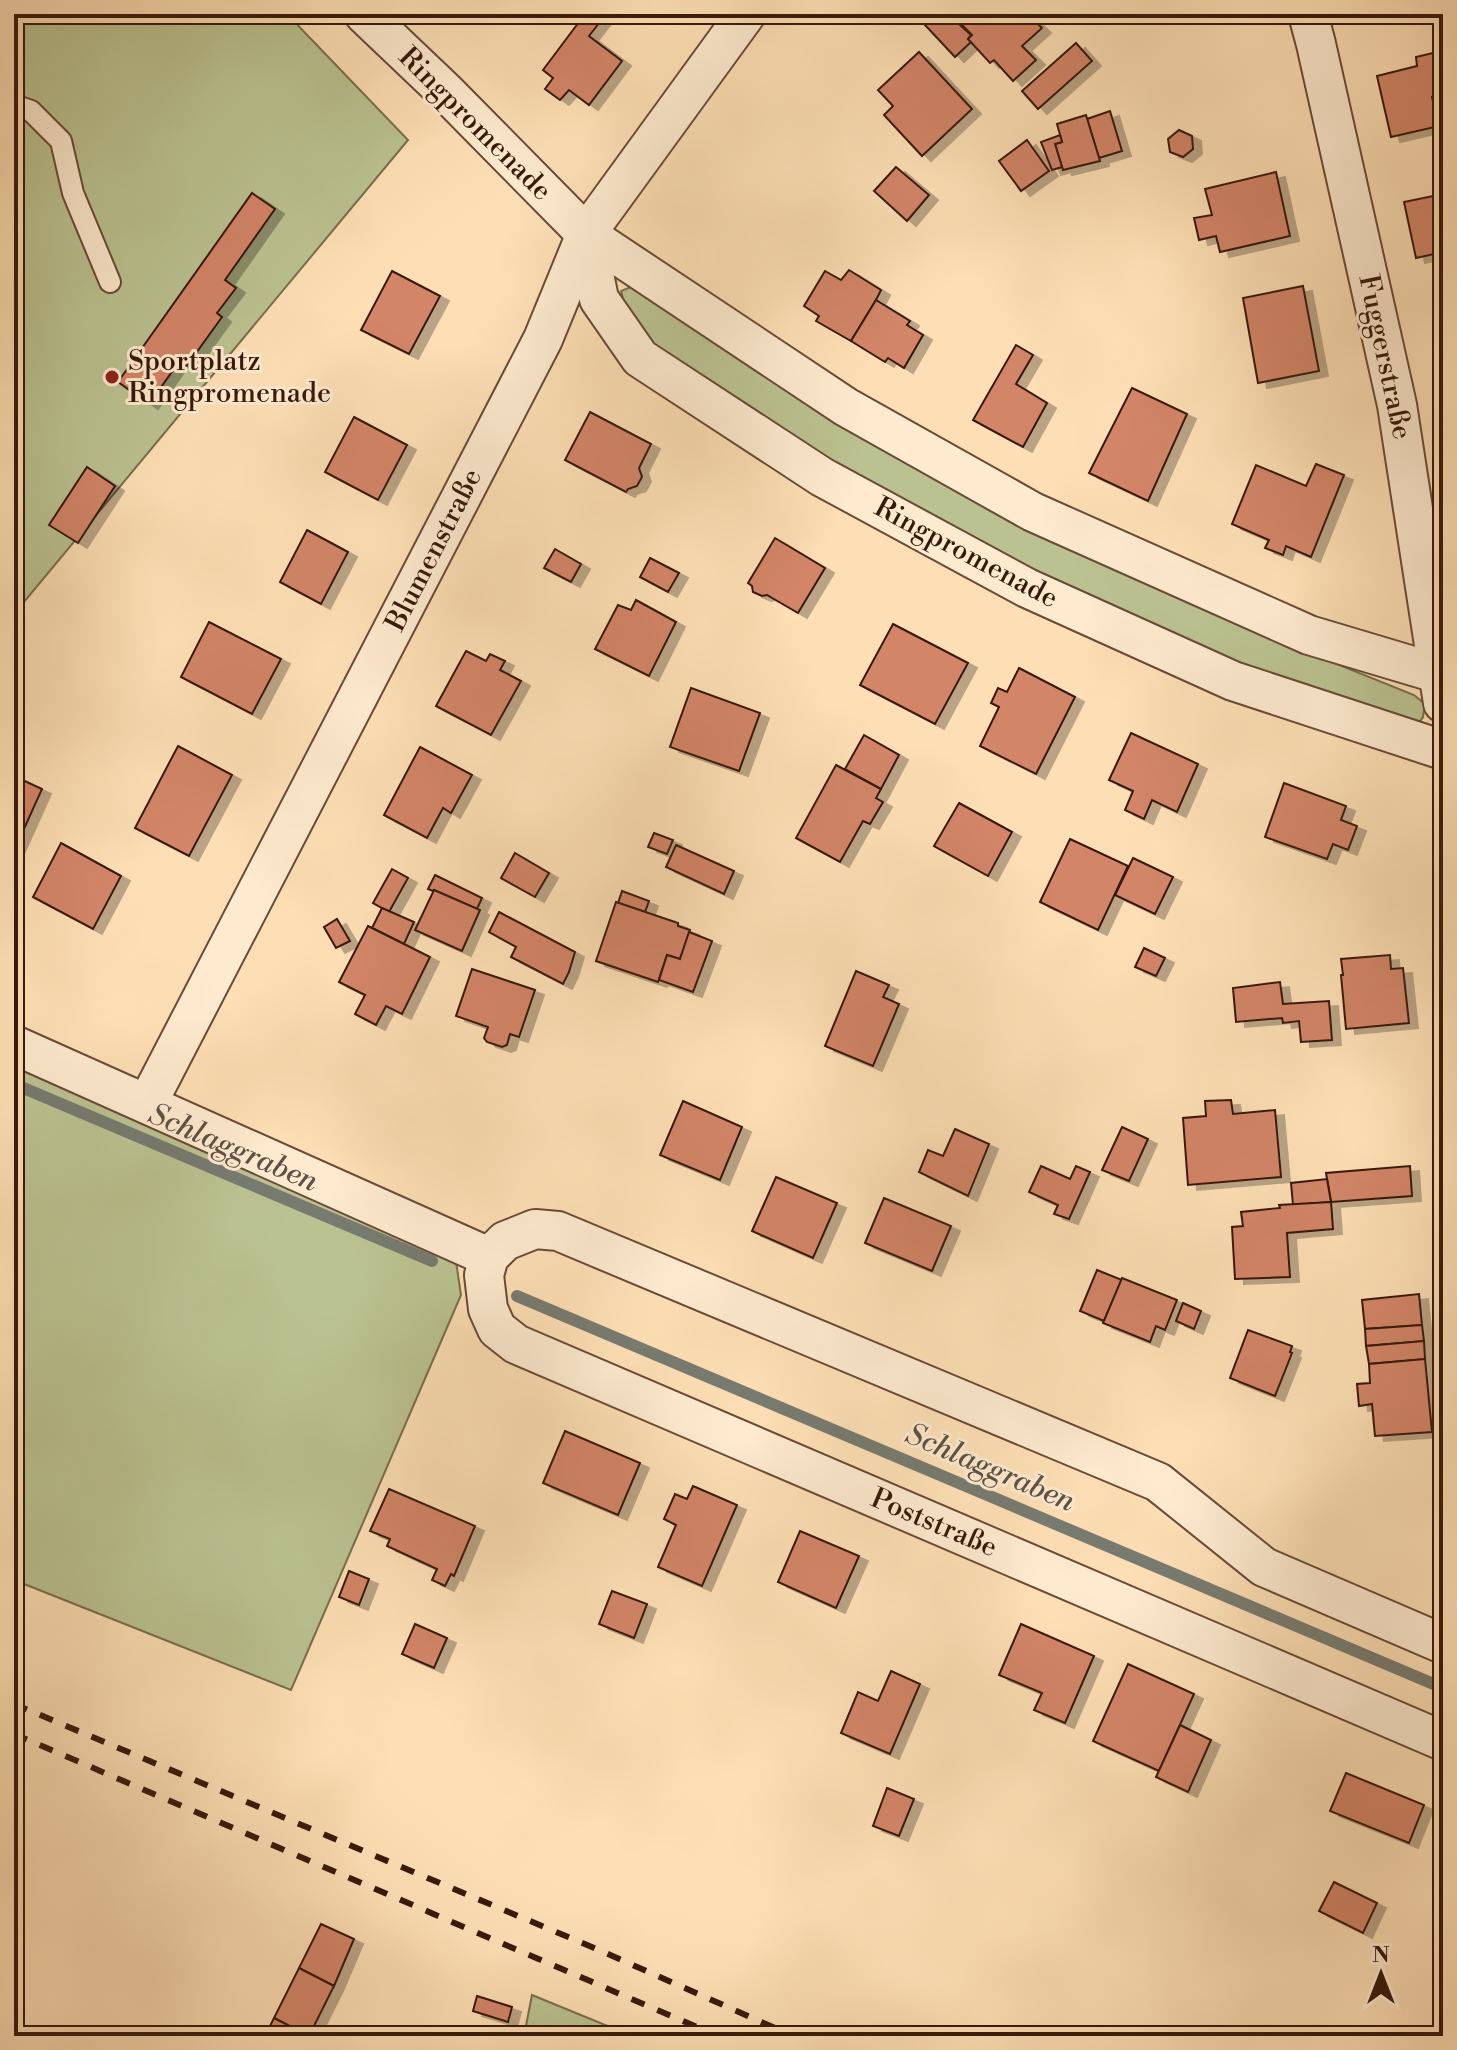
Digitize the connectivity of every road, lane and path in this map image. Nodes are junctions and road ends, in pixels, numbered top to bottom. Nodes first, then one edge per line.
1 (364, 14) edge
2 (746, 14) edge
3 (1308, 14) edge
4 (14, 105) edge
5 (586, 234) junction
6 (110, 282) dead end
7 (1442, 684) edge
8 (1443, 750) edge
9 (14, 1045) edge
10 (155, 1088) junction
11 (489, 1257) junction
12 (1443, 1644) edge
13 (1443, 1741) edge

1 - 5 street, Ringpromenade
2 - 5 street, Blumenstraße
3 - 7 street, Fuggerstraße
4 - 6 lane
5 - 7 street, Ringpromenade
5 - 8 street, Ringpromenade
5 - 10 street, Blumenstraße
9 - 10 street
10 - 11 street
11 - 12 street
11 - 13 street, Poststraße

